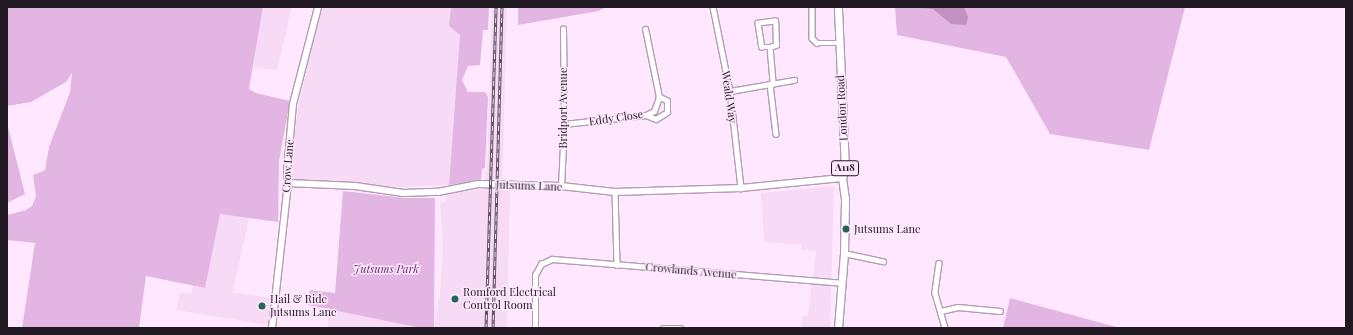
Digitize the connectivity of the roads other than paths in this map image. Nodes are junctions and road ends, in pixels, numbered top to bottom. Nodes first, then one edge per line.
1 (318, 7) edge
2 (713, 7) edge
3 (812, 7) edge
4 (838, 7) edge
5 (563, 29) dead end
6 (645, 29) dead end
7 (839, 43) junction
8 (770, 47) junction
9 (794, 80) dead end
10 (771, 84) junction
11 (730, 91) junction
12 (659, 97) junction
13 (646, 114) junction
14 (564, 124) junction
15 (776, 134) dead end
16 (842, 178) junction
17 (288, 183) junction
18 (561, 186) junction
19 (741, 188) junction
20 (615, 192) junction
21 (844, 253) junction
22 (883, 261) dead end
23 (939, 263) dead end
24 (617, 265) junction
25 (842, 283) junction
26 (941, 311) junction
27 (1000, 311) dead end
28 (272, 328) edge
29 (535, 328) edge
30 (663, 328) edge
31 (681, 328) edge
32 (838, 328) edge
33 (945, 328) edge

1 - 17 street, Crow Lane
2 - 11 street, Weald Way
3 - 7 street
4 - 7 main road, London Road / A118
5 - 14 street, Bridport Avenue
6 - 12 street
7 - 16 main road, London Road / A118
8 - 8 street
8 - 10 street
9 - 10 street
10 - 11 street
10 - 15 street
11 - 19 street, Weald Way
12 - 13 street, Eddy Close
12 - 13 street
13 - 14 street, Eddy Close
14 - 18 street, Bridport Avenue
16 - 19 street, Jutsums Lane
16 - 21 main road, London Road / A118
17 - 18 street, Jutsums Lane
17 - 28 street, Crow Lane
18 - 20 street, Jutsums Lane
19 - 20 street, Jutsums Lane
20 - 24 street
21 - 22 street
21 - 25 main road, London Road / A118
23 - 26 street
24 - 25 street, Crowlands Avenue
24 - 29 street, Crowlands Avenue
25 - 32 main road, London Road / A118
26 - 27 street
26 - 33 street
30 - 31 street

